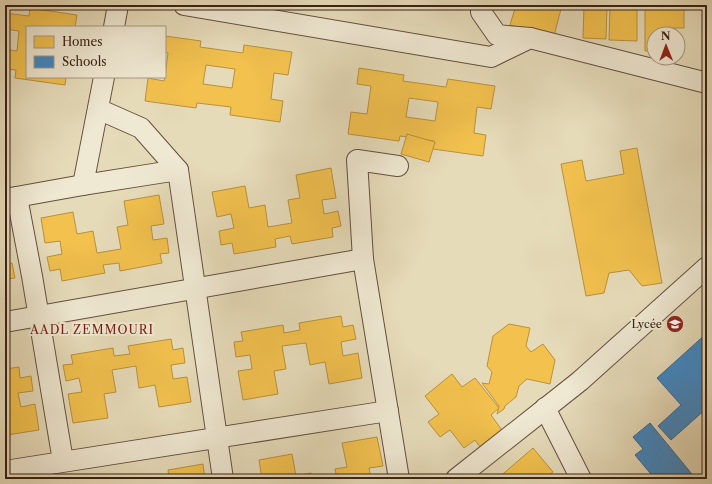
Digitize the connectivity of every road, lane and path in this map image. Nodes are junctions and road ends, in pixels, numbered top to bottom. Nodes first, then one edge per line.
1 (118, 5) edge
2 (184, 5) edge
3 (482, 5) edge
4 (114, 26) edge
5 (497, 35) junction
6 (530, 38) junction
7 (491, 57) junction
8 (104, 78) edge
9 (707, 83) edge
10 (98, 109) junction
11 (398, 166) dead end
12 (178, 170) junction
13 (83, 185) junction
14 (11, 198) edge
15 (363, 259) junction
16 (707, 267) edge
17 (196, 289) junction
18 (38, 316) junction
19 (5, 322) edge
20 (545, 408) junction
21 (388, 411) junction
22 (217, 438) junction
23 (63, 462) junction
24 (5, 470) edge
25 (223, 479) edge
26 (399, 479) edge
27 (456, 479) edge
28 (581, 479) edge

1 - 4 street
2 - 7 street
3 - 5 street
5 - 6 street
5 - 7 street
6 - 7 street
6 - 9 street
8 - 10 street
10 - 12 street
10 - 13 street
11 - 15 street
12 - 13 street
12 - 17 street
13 - 14 street
14 - 18 street
15 - 17 street
15 - 21 street
16 - 20 street
17 - 18 street
17 - 22 street
18 - 19 street
18 - 23 street
20 - 27 street
20 - 28 street
21 - 22 street
21 - 26 street
22 - 23 street
22 - 25 street
23 - 24 street

